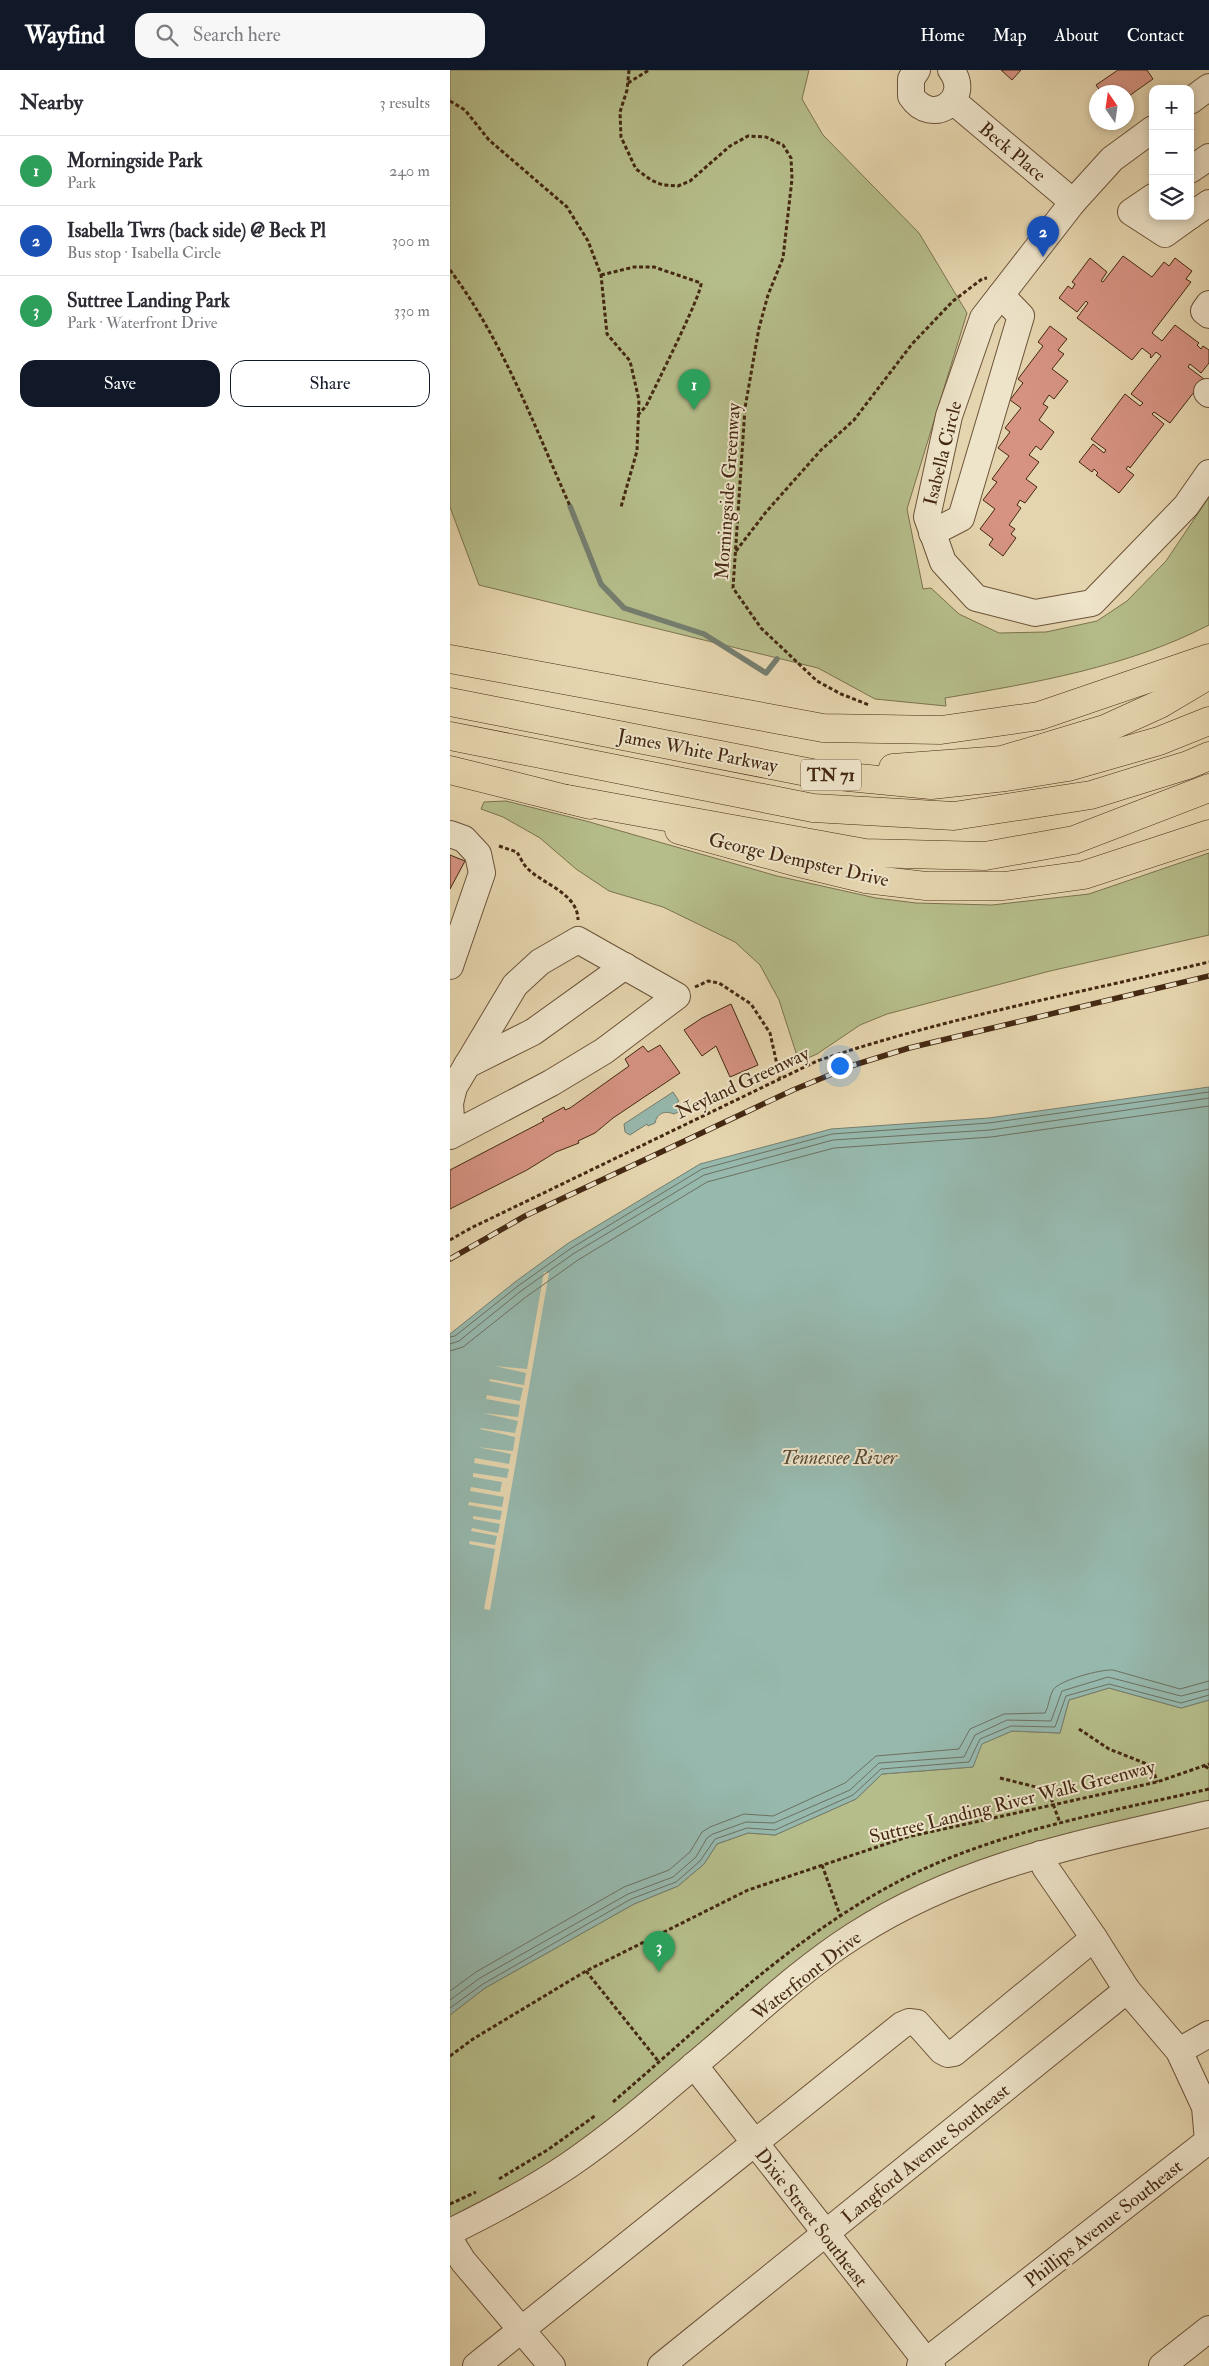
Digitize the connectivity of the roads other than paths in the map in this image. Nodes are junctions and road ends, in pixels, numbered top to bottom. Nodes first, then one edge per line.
1 (917, 70) edge
2 (951, 70) edge
3 (1209, 87) edge
4 (1194, 98) edge
5 (953, 101) junction
6 (1152, 130) edge
7 (1209, 156) edge
8 (1194, 167) edge
9 (1149, 200) edge
10 (1073, 202) junction
11 (1209, 203) edge
12 (1194, 213) edge
13 (1184, 220) edge
14 (1001, 294) junction
15 (1209, 304) edge
16 (1209, 315) edge
17 (1209, 473) edge
18 (932, 533) junction
19 (1209, 658) edge
20 (450, 659) edge
21 (1209, 675) edge
22 (450, 702) edge
23 (1209, 721) edge
24 (450, 736) edge
25 (1209, 756) edge
26 (450, 770) edge
27 (817, 774) junction
28 (1209, 788) edge
29 (567, 799) junction
30 (1209, 834) edge
31 (460, 840) edge
32 (450, 966) edge
33 (625, 966) junction
34 (467, 1065) junction
35 (451, 1136) edge
36 (1209, 1814) edge
37 (1041, 1854) junction
38 (1094, 1938) junction
39 (1127, 1990) junction
40 (1209, 2034) edge
41 (1179, 2051) junction
42 (694, 2066) junction
43 (754, 2143) junction
44 (450, 2232) edge
45 (825, 2234) junction
46 (450, 2240) edge
47 (1209, 2329) edge
48 (521, 2330) junction
49 (926, 2364) edge
50 (476, 2366) edge
51 (552, 2366) edge
52 (661, 2366) edge
53 (1162, 2366) edge

1 - 5 street
2 - 5 street
3 - 4 street
5 - 10 street, Beck Place
6 - 10 street, Isabella Circle
7 - 8 street
9 - 13 street
10 - 14 street, Isabella Circle
11 - 12 street
14 - 18 street, Isabella Circle
14 - 18 street
15 - 16 street
17 - 18 street, Isabella Circle
19 - 20 main road
21 - 27 main road
22 - 27 main road, James White Parkway / TN 71
23 - 27 main road, James White Parkway / TN 71
24 - 25 main road, James White Parkway / TN 71
26 - 29 main road, George Dempster Drive
28 - 29 main road
29 - 30 main road, George Dempster Drive
31 - 32 street
33 - 34 street
33 - 34 street
33 - 35 street
34 - 35 street
36 - 37 street, Waterfront Drive
37 - 38 street
37 - 42 street, Waterfront Drive
38 - 39 street
38 - 43 street
39 - 41 street
39 - 45 street, Langford Avenue Southeast
40 - 41 street
41 - 49 street, Phillips Avenue Southeast
42 - 43 street, Dixie Street Southeast
42 - 44 street, Waterfront Drive
43 - 45 street, Dixie Street Southeast
43 - 48 street
45 - 49 street, Dixie Street Southeast
45 - 52 street, Langford Avenue Southeast
46 - 48 street
47 - 53 street
48 - 50 street
48 - 51 street

